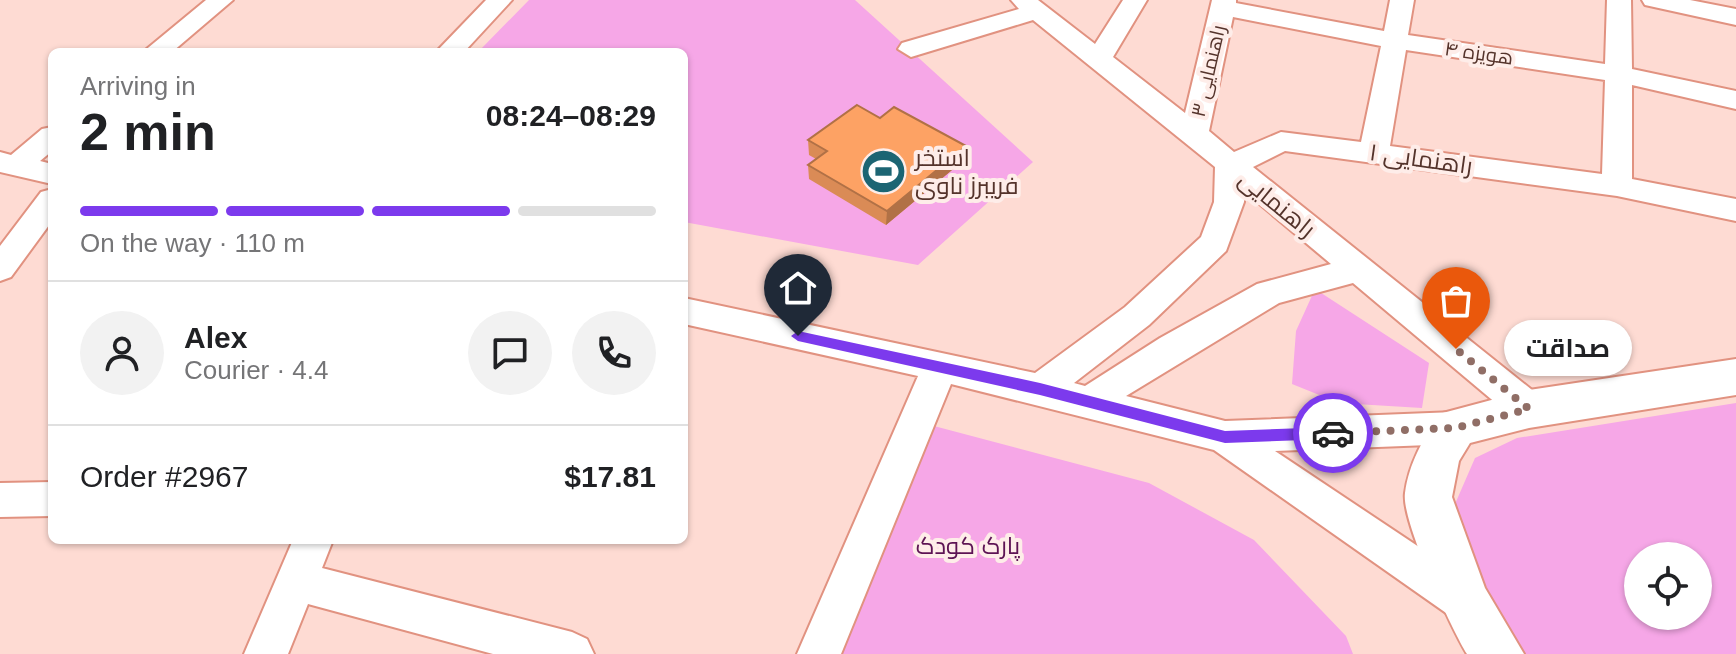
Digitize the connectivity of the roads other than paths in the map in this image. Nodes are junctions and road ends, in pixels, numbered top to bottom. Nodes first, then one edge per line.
1 (221, 0) edge
2 (500, 0) edge
3 (1135, 0) edge
4 (1402, 0) edge
5 (1619, 0) edge
6 (1654, 0) edge
7 (1223, 4) edge
8 (1030, 5) edge
9 (1299, 11) edge
10 (1736, 17) edge
11 (1395, 41) junction
12 (161, 48) edge
13 (453, 48) edge
14 (911, 49) dead end
15 (1099, 59) junction
16 (1619, 74) junction
17 (1736, 100) edge
18 (1194, 134) junction
19 (48, 139) edge
20 (1374, 152) junction
21 (8, 164) edge
22 (1230, 166) junction
23 (48, 173) edge
24 (1617, 186) junction
25 (48, 204) edge
26 (1736, 210) edge
27 (0, 269) edge
28 (1359, 269) junction
29 (688, 312) edge
30 (940, 367) junction
31 (1736, 377) edge
32 (1040, 389) junction
33 (1089, 402) junction
34 (1529, 409) junction
35 (1455, 428) junction
36 (1225, 437) junction
37 (48, 499) edge
38 (0, 500) edge
39 (311, 544) edge
40 (296, 581) junction
41 (1464, 601) junction
42 (266, 654) edge
43 (572, 654) edge
44 (819, 654) edge
45 (1497, 654) edge

1 - 12 street
2 - 13 street
3 - 15 street
4 - 11 street
5 - 16 street
6 - 10 street
7 - 9 street, هویزه ۴
7 - 18 street, راهنمایی ۳
8 - 14 street
8 - 15 street, راهنمایی
9 - 11 street, هویزه ۴
11 - 16 street, هویزه ۴
11 - 20 street
15 - 18 street, راهنمایی
16 - 17 street, هویزه ۴
16 - 24 street
18 - 22 street, راهنمایی
19 - 21 street
20 - 22 street, راهنمایی ۱
20 - 24 street, راهنمایی ۱
21 - 23 street
22 - 28 street, راهنمایی
22 - 32 street
24 - 26 street, راهنمایی ۱
25 - 27 street
28 - 33 street
28 - 34 street, راهنمایی
29 - 30 street
30 - 32 street
30 - 44 street
31 - 34 main road
32 - 33 street
33 - 36 street
34 - 35 main road
35 - 36 street
35 - 41 main road
36 - 41 street
37 - 38 street
39 - 40 street
40 - 42 street
40 - 43 street
41 - 45 main road

